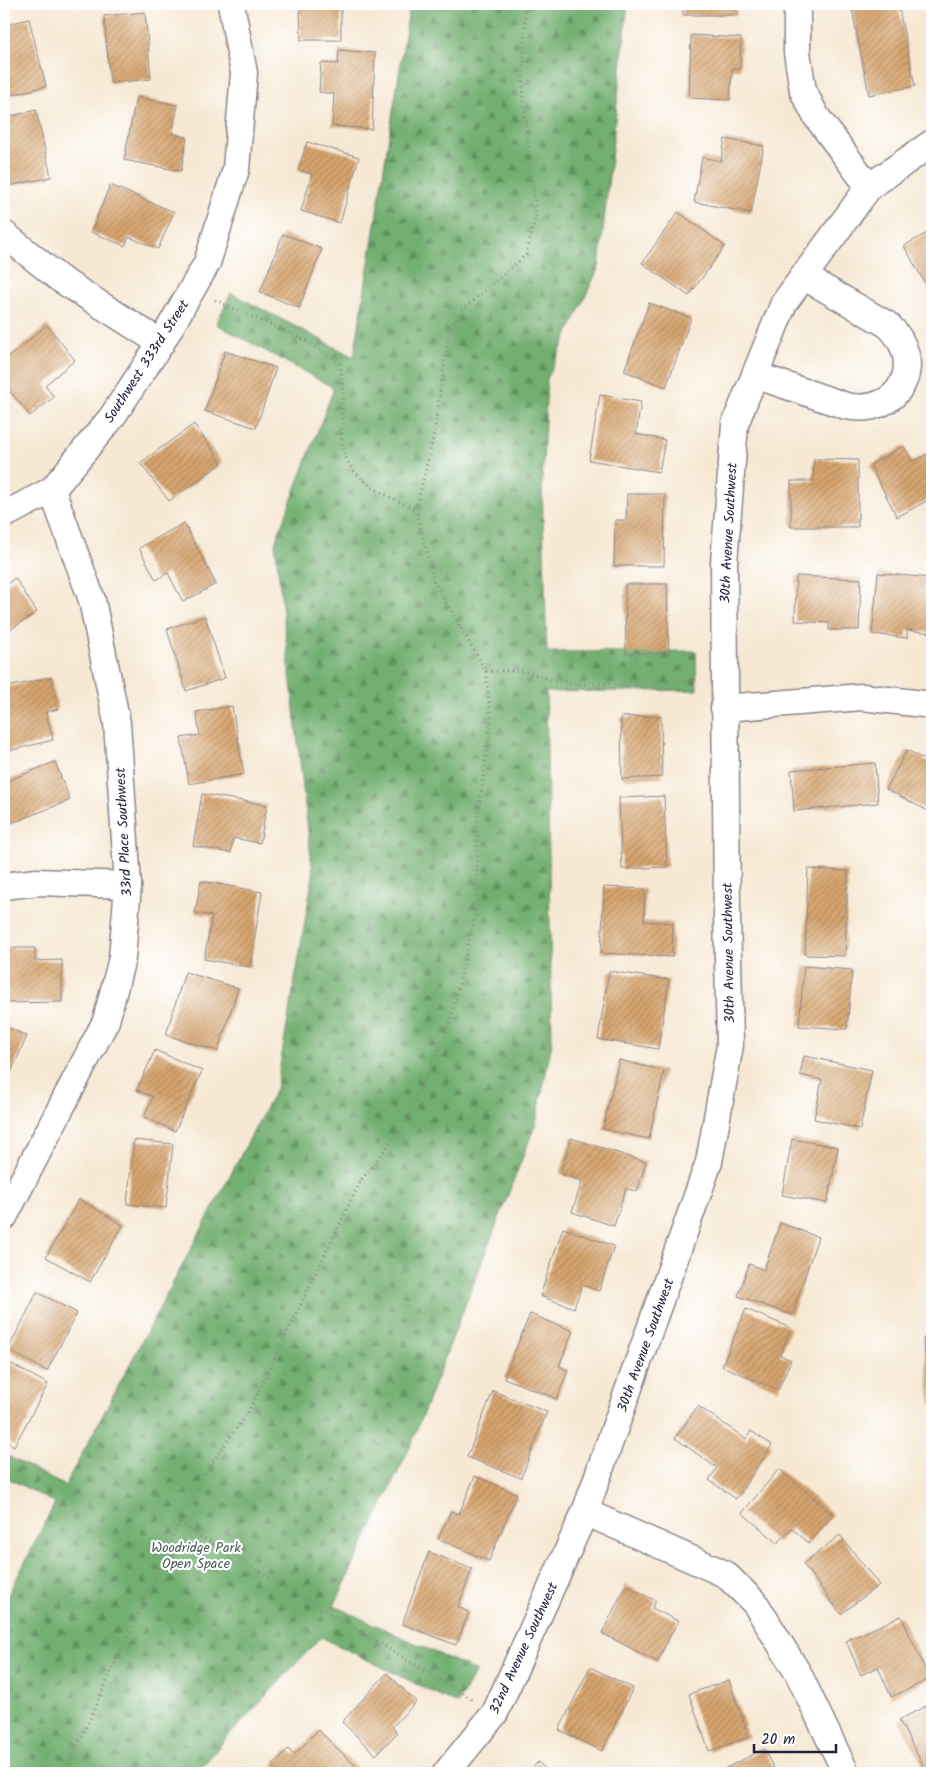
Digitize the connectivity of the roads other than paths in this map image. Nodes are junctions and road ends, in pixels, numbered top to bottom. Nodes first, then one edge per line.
1 (231, 4) edge
2 (797, 4) edge
3 (932, 143) edge
4 (869, 187) junction
5 (4, 234) edge
6 (803, 276) junction
7 (161, 343) junction
8 (755, 375) junction
9 (52, 490) junction
10 (4, 515) edge
11 (932, 705) edge
12 (724, 708) junction
13 (128, 885) junction
14 (4, 886) edge
15 (4, 1217) edge
16 (585, 1512) junction
17 (446, 1773) edge
18 (846, 1773) edge

1 - 7 street, Southwest 333rd Street
2 - 4 street
3 - 4 street, 30th Avenue Southwest
4 - 6 street, 30th Avenue Southwest
5 - 7 street
6 - 8 street, 30th Avenue Southwest
6 - 8 street
7 - 9 street, Southwest 333rd Street
8 - 12 street, 30th Avenue Southwest
9 - 10 street, Southwest 333rd Street
9 - 13 street, 33rd Place Southwest
11 - 12 street
12 - 16 street, 30th Avenue Southwest
13 - 14 street
13 - 15 street, 33rd Place Southwest
16 - 17 street, 32nd Avenue Southwest
16 - 18 street

